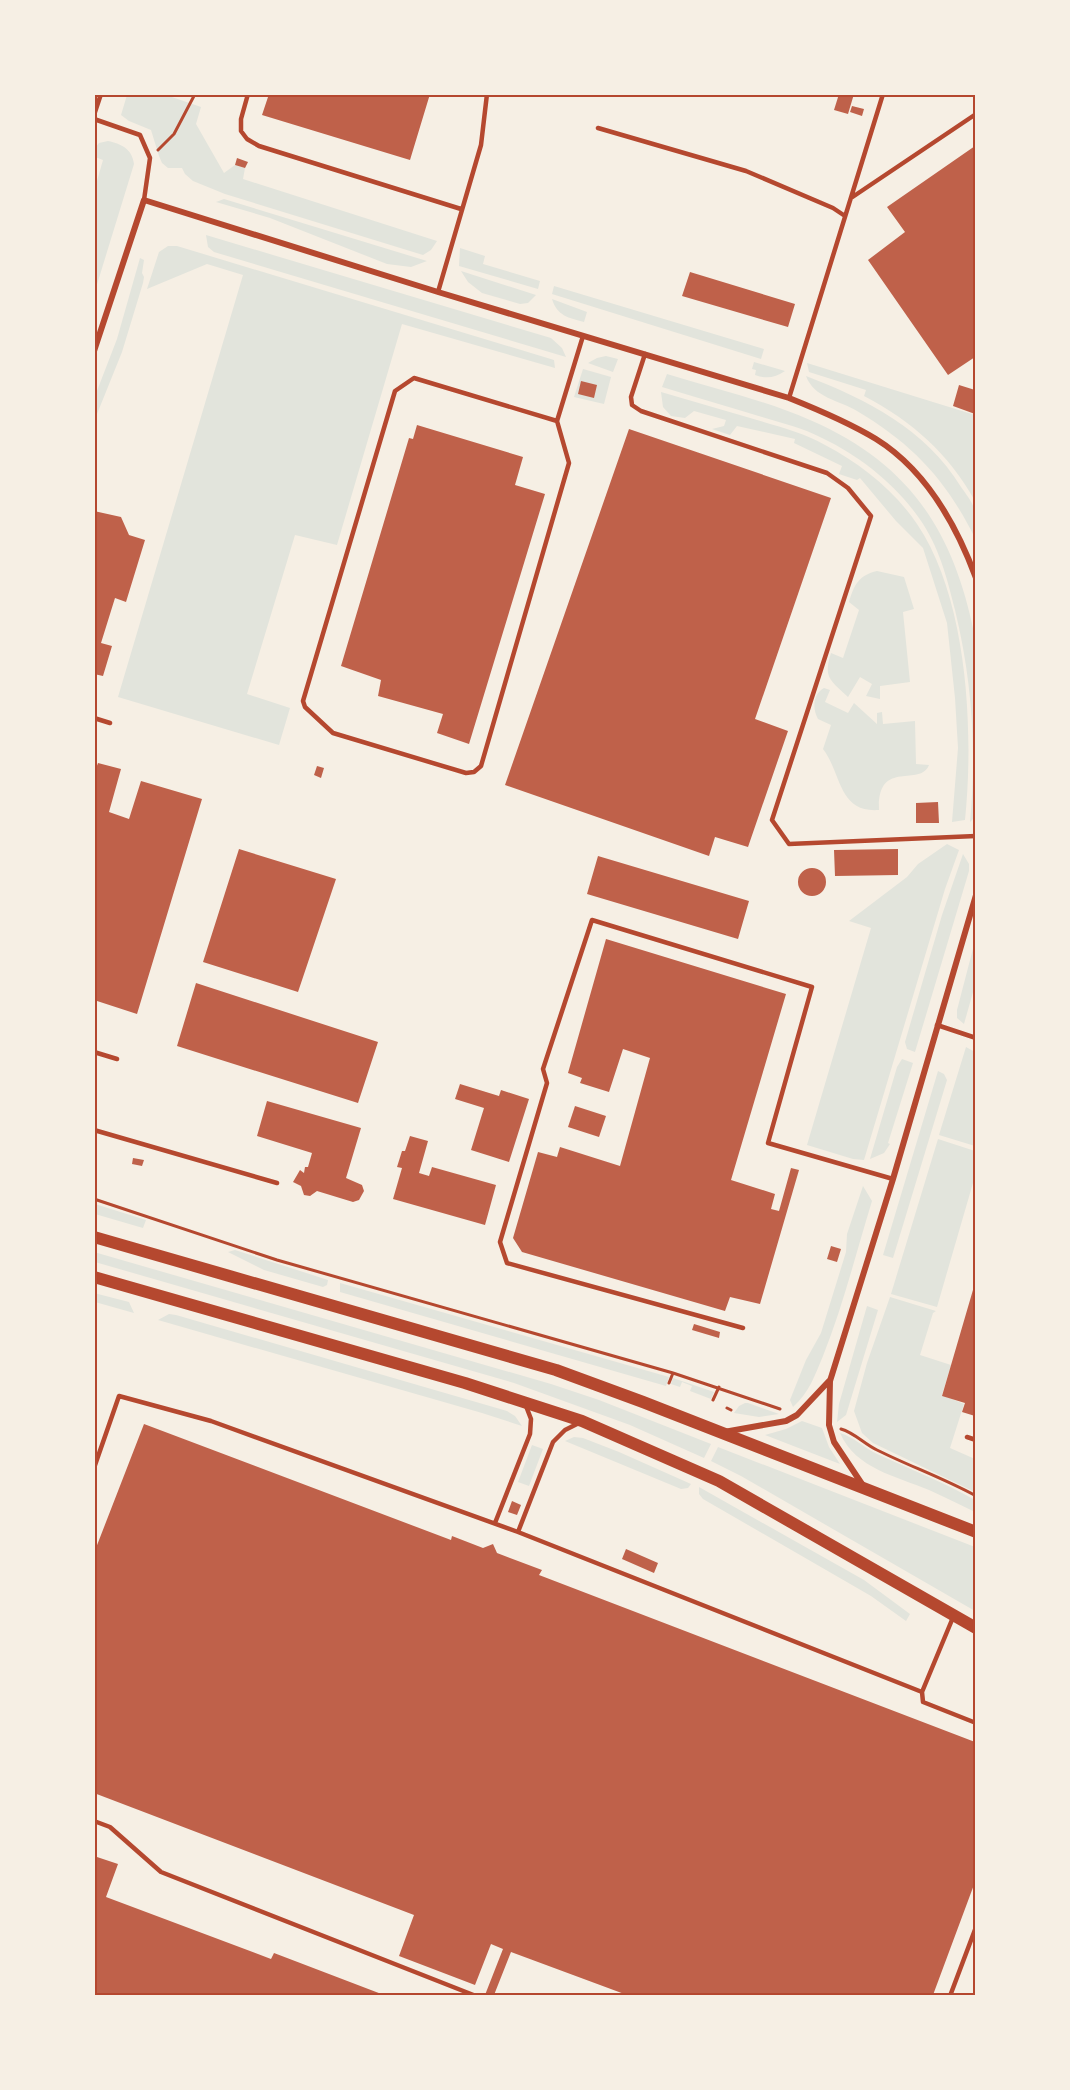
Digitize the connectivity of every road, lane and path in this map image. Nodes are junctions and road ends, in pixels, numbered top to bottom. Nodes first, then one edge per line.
1 (101, 94) edge
2 (195, 94) edge
3 (248, 94) edge
4 (487, 94) edge
5 (883, 94) edge
6 (975, 114) edge
7 (94, 117) edge
8 (598, 128) dead end
9 (150, 158) junction
10 (851, 198) junction
11 (144, 200) junction
12 (461, 209) junction
13 (846, 216) junction
14 (438, 292) junction
15 (583, 336) junction
16 (94, 351) edge
17 (645, 354) junction
18 (789, 398) junction
19 (557, 421) junction
20 (975, 578) edge
21 (94, 718) edge
22 (110, 723) dead end
23 (975, 836) edge
24 (975, 895) edge
25 (937, 1025) junction
26 (975, 1038) edge
27 (94, 1052) edge
28 (117, 1059) dead end
29 (94, 1130) edge
30 (893, 1179) junction
31 (277, 1183) dead end
32 (94, 1199) edge
33 (94, 1237) edge
34 (94, 1277) edge
35 (743, 1329) dead end
36 (672, 1373) junction
37 (830, 1381) junction
38 (669, 1383) dead end
39 (718, 1387) junction
40 (713, 1400) dead end
41 (523, 1401) junction
42 (797, 1415) junction
43 (582, 1421) junction
44 (829, 1425) junction
45 (720, 1432) junction
46 (967, 1437) dead end
47 (975, 1440) edge
48 (94, 1468) edge
49 (866, 1490) junction
50 (975, 1496) edge
51 (495, 1523) junction
52 (518, 1532) junction
53 (975, 1532) edge
54 (954, 1615) junction
55 (975, 1628) edge
56 (921, 1692) junction
57 (975, 1724) edge
58 (94, 1821) edge
59 (975, 1927) edge
60 (476, 1995) edge
61 (950, 1995) edge

1 - 7 lane
2 - 9 path
3 - 12 lane
4 - 12 lane
5 - 10 lane
6 - 10 lane
7 - 9 lane
8 - 13 lane
9 - 11 lane
10 - 13 lane
11 - 14 street
11 - 16 street
12 - 14 lane
13 - 18 lane
14 - 15 street
15 - 17 street
15 - 19 lane
17 - 18 street
17 - 23 lane
18 - 20 street
19 - 19 lane
21 - 22 lane
24 - 25 street
25 - 26 lane
25 - 30 street
27 - 28 lane
29 - 31 lane
30 - 35 lane
30 - 37 street
32 - 36 path
33 - 45 main road
34 - 41 main road
36 - 38 path
36 - 39 path
37 - 42 street
37 - 44 street
39 - 40 path
39 - 42 path
41 - 43 main road
41 - 51 lane
42 - 45 street
43 - 52 lane
43 - 54 main road
44 - 49 street
44 - 50 path
45 - 49 main road
46 - 47 lane
48 - 51 lane
49 - 53 main road
51 - 52 lane
52 - 56 lane
54 - 55 main road
54 - 56 lane
56 - 57 lane
58 - 60 lane
59 - 61 lane

